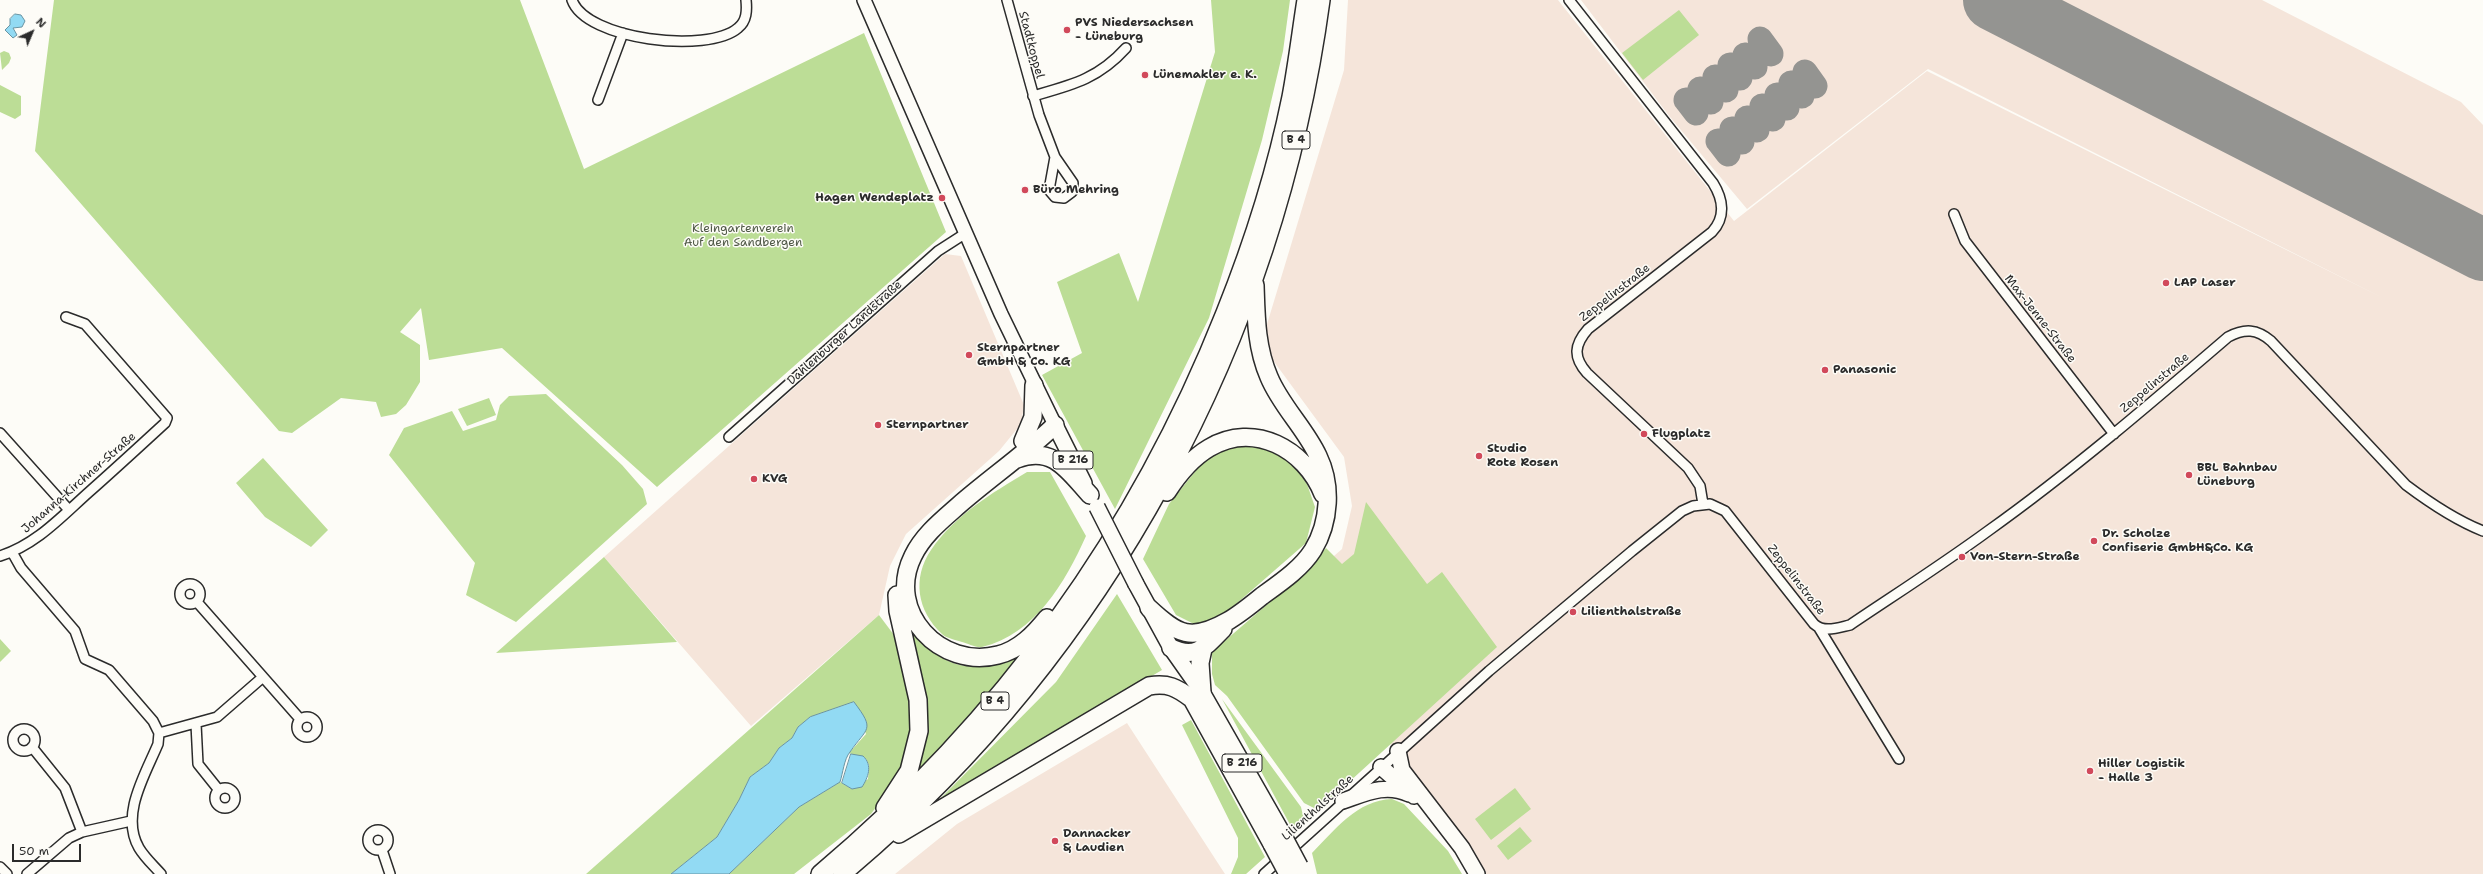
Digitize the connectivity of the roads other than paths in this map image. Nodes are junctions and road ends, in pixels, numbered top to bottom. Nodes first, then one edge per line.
1 (572, 0) edge
2 (746, 0) edge
3 (864, 0) edge
4 (1007, 0) edge
5 (1306, 0) edge
6 (1321, 0) edge
7 (1569, 0) edge
8 (623, 33) junction
9 (1126, 48) dead end
10 (1033, 96) junction
11 (598, 100) dead end
12 (1055, 157) dead end
13 (1954, 214) dead end
14 (966, 233) junction
15 (1255, 277) junction
16 (66, 317) dead end
17 (1032, 381) junction
18 (1055, 426) junction
19 (0, 433) edge
20 (2114, 434) junction
21 (729, 437) dead end
22 (1023, 441) junction
23 (1011, 461) junction
24 (1094, 501) junction
25 (1703, 504) junction
26 (1327, 505) junction
27 (69, 510) junction
28 (1142, 520) junction
29 (2483, 531) edge
30 (12, 552) junction
31 (0, 556) edge
32 (1101, 557) junction
33 (197, 602) dead end
34 (1149, 608) junction
35 (1233, 618) junction
36 (1819, 628) junction
37 (1171, 648) junction
38 (1203, 649) junction
39 (263, 677) junction
40 (1197, 695) junction
41 (300, 719) dead end
42 (196, 724) junction
43 (158, 733) junction
44 (32, 747) dead end
45 (1398, 751) junction
46 (1899, 759) dead end
47 (1381, 767) junction
48 (218, 789) dead end
49 (1414, 797) junction
50 (1343, 801) junction
51 (131, 821) junction
52 (1441, 821) junction
53 (82, 832) junction
54 (876, 835) junction
55 (382, 850) dead end
56 (0, 867) edge
57 (1297, 871) edge
58 (6, 874) edge
59 (27, 874) edge
60 (161, 874) edge
61 (390, 874) edge
62 (820, 874) edge
63 (842, 874) edge
64 (1264, 874) edge
65 (1477, 874) edge

1 - 8 street
2 - 8 street
3 - 14 main road
4 - 10 street, Stadtkoppel
5 - 32 highway, B 4
6 - 15 highway, B 4
7 - 25 street, Zeppelinstraße
8 - 11 street
9 - 10 street, Stadtkoppel
10 - 12 street, Stadtkoppel
13 - 20 street, Max-Jenne-Straße
14 - 17 main road
14 - 21 street, Dahlenburger Landstraße
15 - 26 highway
15 - 28 highway, B 4
16 - 27 street, Johanna-Kirchner-Straße
17 - 18 main road, B 216
17 - 22 highway
18 - 22 highway
18 - 23 highway
18 - 24 main road, B 216
19 - 27 street
20 - 29 street, Zeppelinstraße
20 - 36 street, Zeppelinstraße
22 - 54 highway
23 - 24 highway
23 - 32 highway
24 - 34 main road, B 216, bridge
25 - 36 street, Zeppelinstraße
25 - 45 street, Lilienthalstraße
26 - 28 highway
26 - 35 highway
27 - 30 street, Johanna-Kirchner-Straße
28 - 54 highway, B 4
30 - 31 street, Johanna-Kirchner-Straße
30 - 43 street
32 - 54 highway, B 4
33 - 39 street
34 - 35 highway
34 - 37 main road, B 216
35 - 38 highway
36 - 46 street, Zeppelinstraße
37 - 38 highway
37 - 40 main road, B 216
38 - 40 highway
39 - 41 street
39 - 42 street
40 - 54 highway
40 - 57 highway, B 216, bridge
42 - 43 street
42 - 48 street
43 - 51 street
44 - 53 street
45 - 47 street, Lilienthalstraße
45 - 52 main road
47 - 49 main road
47 - 50 street, Lilienthalstraße
49 - 50 main road
49 - 52 main road
50 - 64 street, Lilienthalstraße
51 - 53 street
51 - 60 street
52 - 65 main road
53 - 59 street
54 - 62 highway, B 4
54 - 63 highway, B 4
55 - 61 street
56 - 58 street

